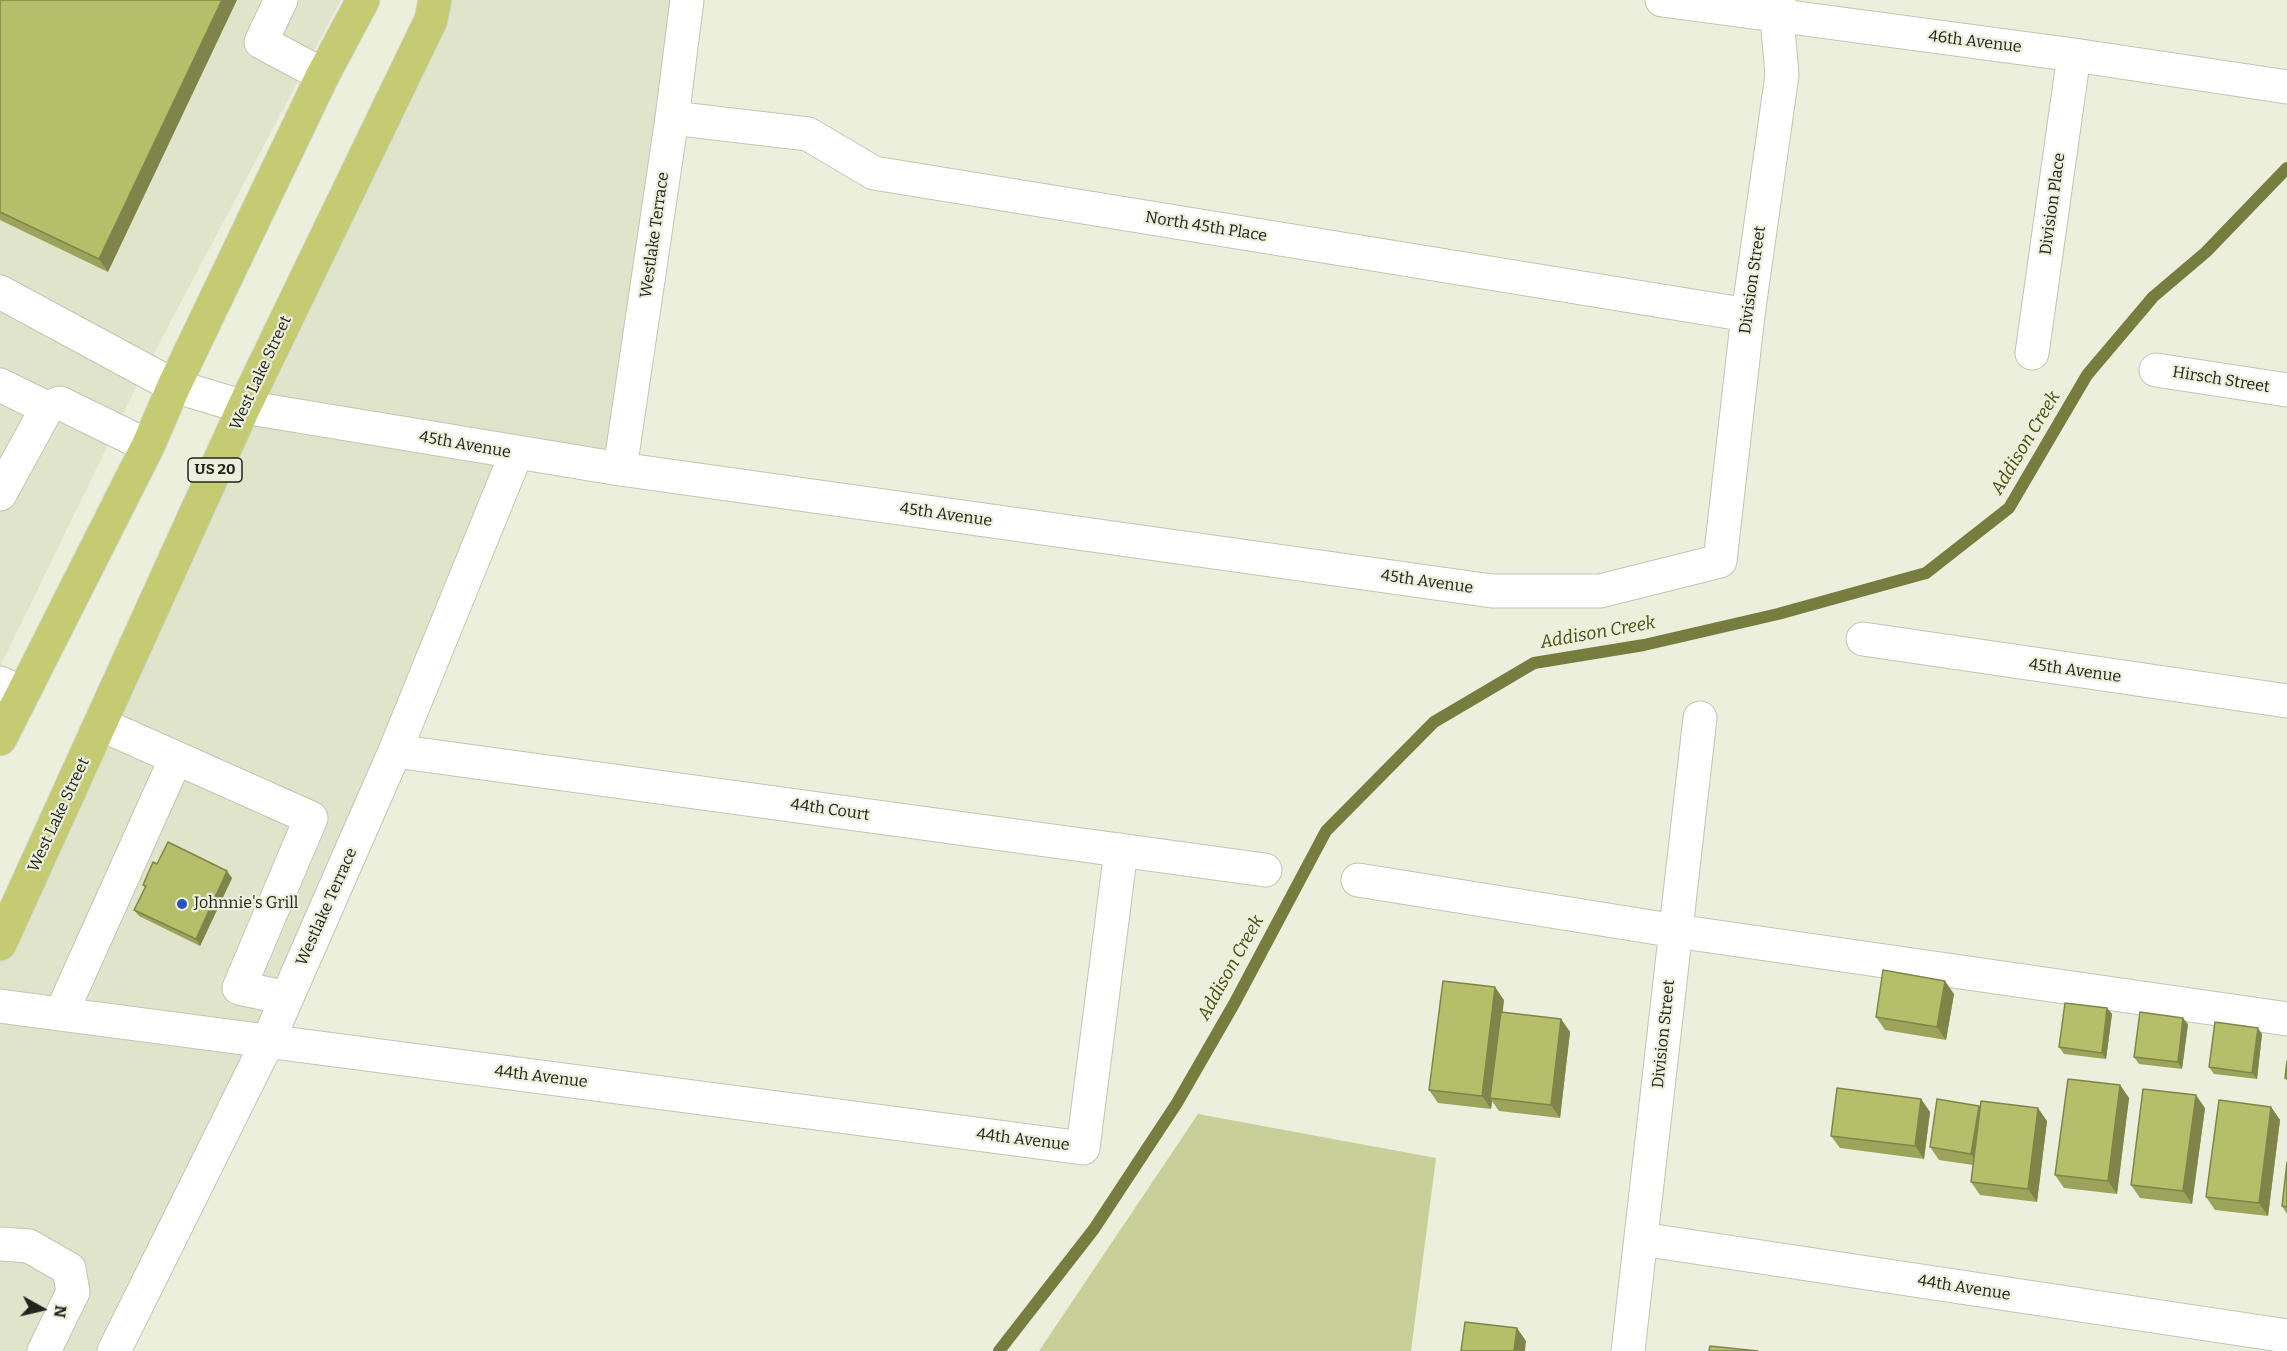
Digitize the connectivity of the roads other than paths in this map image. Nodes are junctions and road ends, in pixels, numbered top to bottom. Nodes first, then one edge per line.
1 (281, 0) edge
2 (363, 0) edge
3 (435, 0) edge
4 (687, 0) edge
5 (1662, 0) edge
6 (1778, 8) edge
7 (2074, 55) junction
8 (323, 75) junction
9 (2287, 87) edge
10 (672, 118) junction
11 (0, 292) edge
12 (1748, 315) junction
13 (2032, 353) dead end
14 (2156, 370) dead end
15 (0, 385) edge
16 (174, 386) junction
17 (2287, 390) edge
18 (244, 407) junction
19 (47, 408) junction
20 (148, 446) junction
21 (516, 454) junction
22 (620, 469) junction
23 (0, 494) edge
24 (1720, 561) joint
25 (1863, 639) dead end
26 (11, 688) edge
27 (2287, 701) edge
28 (1700, 718) dead end
29 (100, 724) junction
30 (0, 739) edge
31 (395, 751) junction
32 (176, 758) junction
33 (1120, 850) junction
34 (1265, 870) dead end
35 (1358, 880) dead end
36 (1676, 931) junction
37 (0, 944) edge
38 (287, 998) junction
39 (0, 1006) edge
40 (61, 1014) junction
41 (2287, 1019) edge
42 (268, 1041) junction
43 (1641, 1239) junction
44 (0, 1244) edge
45 (2287, 1336) edge
46 (122, 1350) edge
47 (45, 1351) edge
48 (1628, 1351) edge

1 - 8 street
2 - 8 main road
3 - 18 main road, West Lake Street / US 20
4 - 10 street, Westlake Terrace
5 - 6 street, 46th Avenue
6 - 7 street, 46th Avenue
6 - 12 street, Division Street
7 - 9 street, 46th Avenue
7 - 13 street, Division Place
8 - 16 main road
10 - 12 street, North 45th Place
10 - 22 street, Westlake Terrace
11 - 16 street, 45th Avenue
12 - 24 street, Division Street
14 - 17 street, Hirsch Street
15 - 19 street
16 - 18 street, 45th Avenue
16 - 20 main road
18 - 21 street, 45th Avenue
18 - 29 main road, West Lake Street / US 20
19 - 20 street
19 - 23 street
20 - 26 main road
21 - 22 street, 45th Avenue
21 - 31 street, Westlake Terrace
22 - 24 street, 45th Avenue
25 - 27 street, 45th Avenue
26 - 30 main road
28 - 36 street, Division Street
29 - 32 street
29 - 37 main road, West Lake Street / US 20
31 - 33 street, 44th Court
31 - 38 street, Westlake Terrace
32 - 38 street
32 - 40 street
33 - 34 street, 44th Court
33 - 42 street, 44th Avenue
35 - 36 street
36 - 41 street
36 - 43 street, Division Street
38 - 42 street, Westlake Terrace
39 - 40 street, 44th Avenue
40 - 42 street, 44th Avenue
42 - 46 street, Westlake Terrace
43 - 45 street, 44th Avenue
43 - 48 street, Division Street
44 - 47 street

